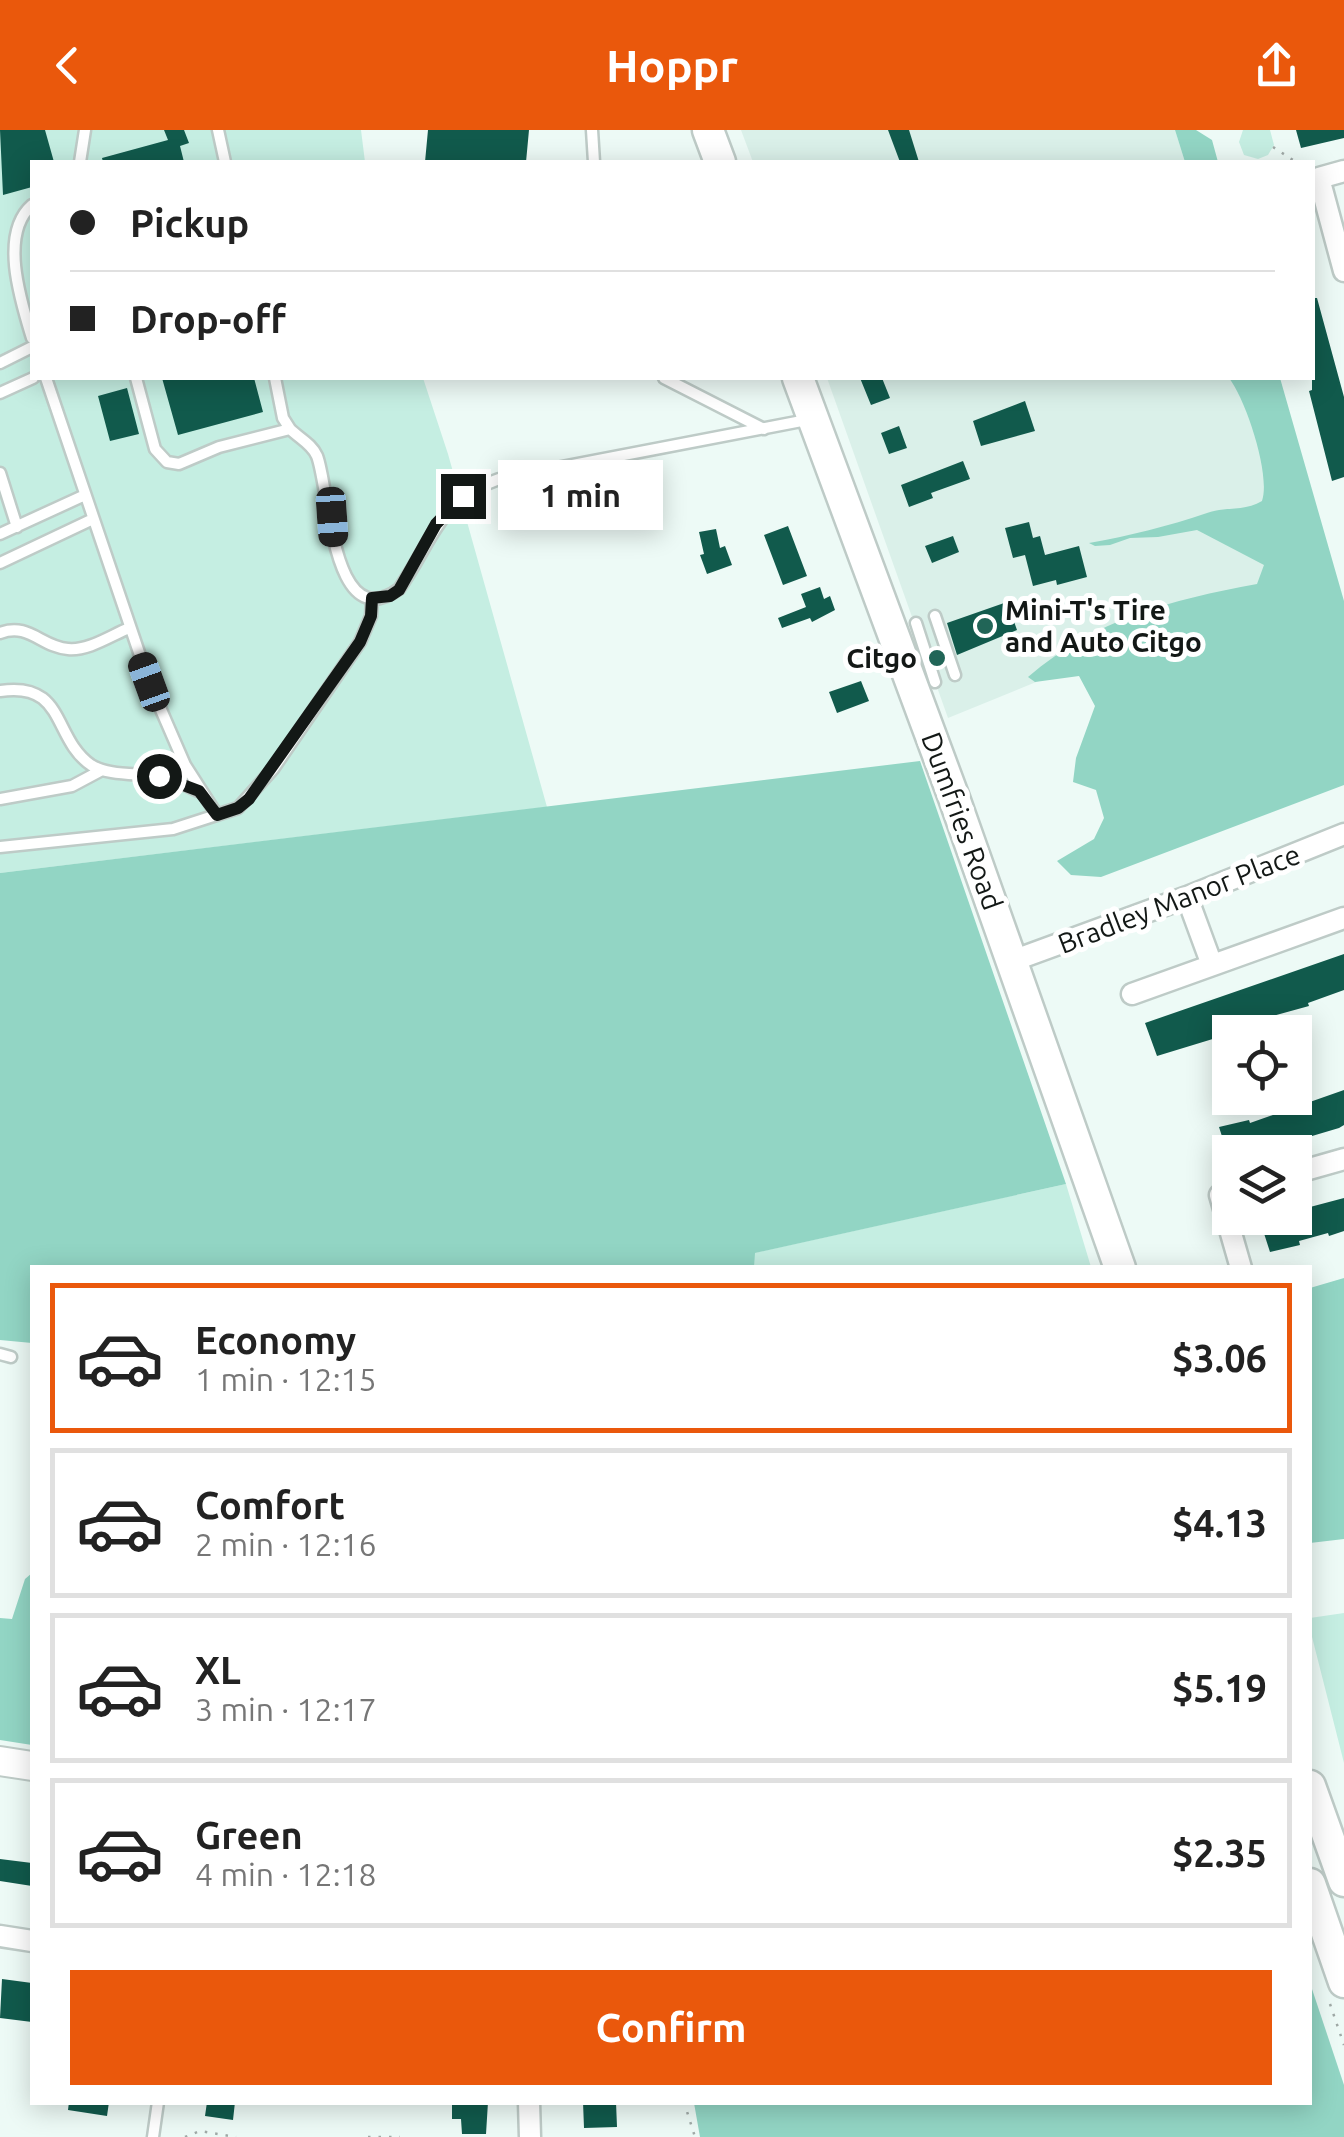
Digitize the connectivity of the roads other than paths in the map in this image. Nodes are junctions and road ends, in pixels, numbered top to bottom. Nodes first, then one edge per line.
1 (85, 130) edge
2 (218, 130) edge
3 (592, 130) edge
4 (708, 130) edge
5 (80, 160) edge
6 (224, 160) edge
7 (594, 160) edge
8 (719, 160) edge
9 (1344, 171) edge
10 (30, 206) edge
11 (2, 256) edge
12 (1344, 271) edge
13 (30, 333) edge
14 (30, 349) edge
15 (0, 363) edge
16 (30, 379) edge
17 (47, 380) edge
18 (137, 380) edge
19 (274, 380) edge
20 (668, 380) edge
21 (799, 380) edge
22 (0, 393) edge
23 (812, 419) junction
24 (290, 429) junction
25 (764, 429) junction
26 (0, 473) edge
27 (85, 495) junction
28 (93, 520) junction
29 (17, 526) junction
30 (0, 534) edge
31 (0, 563) edge
32 (372, 598) junction
33 (935, 616) dead end
34 (916, 623) dead end
35 (129, 628) junction
36 (0, 633) edge
37 (955, 675) dead end
38 (935, 682) dead end
39 (0, 691) edge
40 (102, 770) junction
41 (199, 791) junction
42 (0, 798) edge
43 (217, 815) junction
44 (1344, 834) edge
45 (0, 847) edge
46 (1187, 897) junction
47 (1344, 918) edge
48 (1012, 961) junction
49 (1212, 965) junction
50 (1132, 994) dead end
51 (1344, 1159) edge
52 (1312, 1168) edge
53 (1231, 1235) edge
54 (1119, 1265) edge
55 (1240, 1265) edge
56 (0, 1761) edge
57 (30, 1766) edge
58 (1312, 1792) edge
59 (1344, 1881) edge
60 (1312, 1890) edge
61 (0, 1936) edge
62 (30, 1941) edge
63 (1344, 1982) edge
64 (158, 2105) edge
65 (529, 2105) edge
66 (153, 2137) edge
67 (530, 2137) edge

1 - 5 lane
2 - 6 lane
3 - 7 lane
4 - 8 main road
9 - 12 street
10 - 11 lane
11 - 13 lane
14 - 15 lane
16 - 22 lane
17 - 27 lane
18 - 24 lane
19 - 24 lane
20 - 25 lane
21 - 23 main road, Dumfries Road
23 - 25 lane
23 - 48 main road, Dumfries Road
24 - 32 lane
25 - 32 lane
26 - 29 lane
27 - 28 lane
27 - 29 lane
28 - 31 lane
28 - 35 lane
29 - 30 lane
32 - 43 lane
33 - 37 lane
34 - 38 lane
35 - 36 lane
35 - 41 lane
39 - 40 lane
40 - 41 lane
40 - 42 lane
41 - 43 lane
43 - 45 lane
44 - 46 street, Bradley Manor Place
46 - 48 street, Bradley Manor Place
46 - 49 street
47 - 49 street
48 - 54 main road, Dumfries Road
49 - 50 street
51 - 52 street
53 - 55 street
56 - 57 street
58 - 59 main road
60 - 63 main road
61 - 62 street
64 - 66 lane
65 - 67 street

